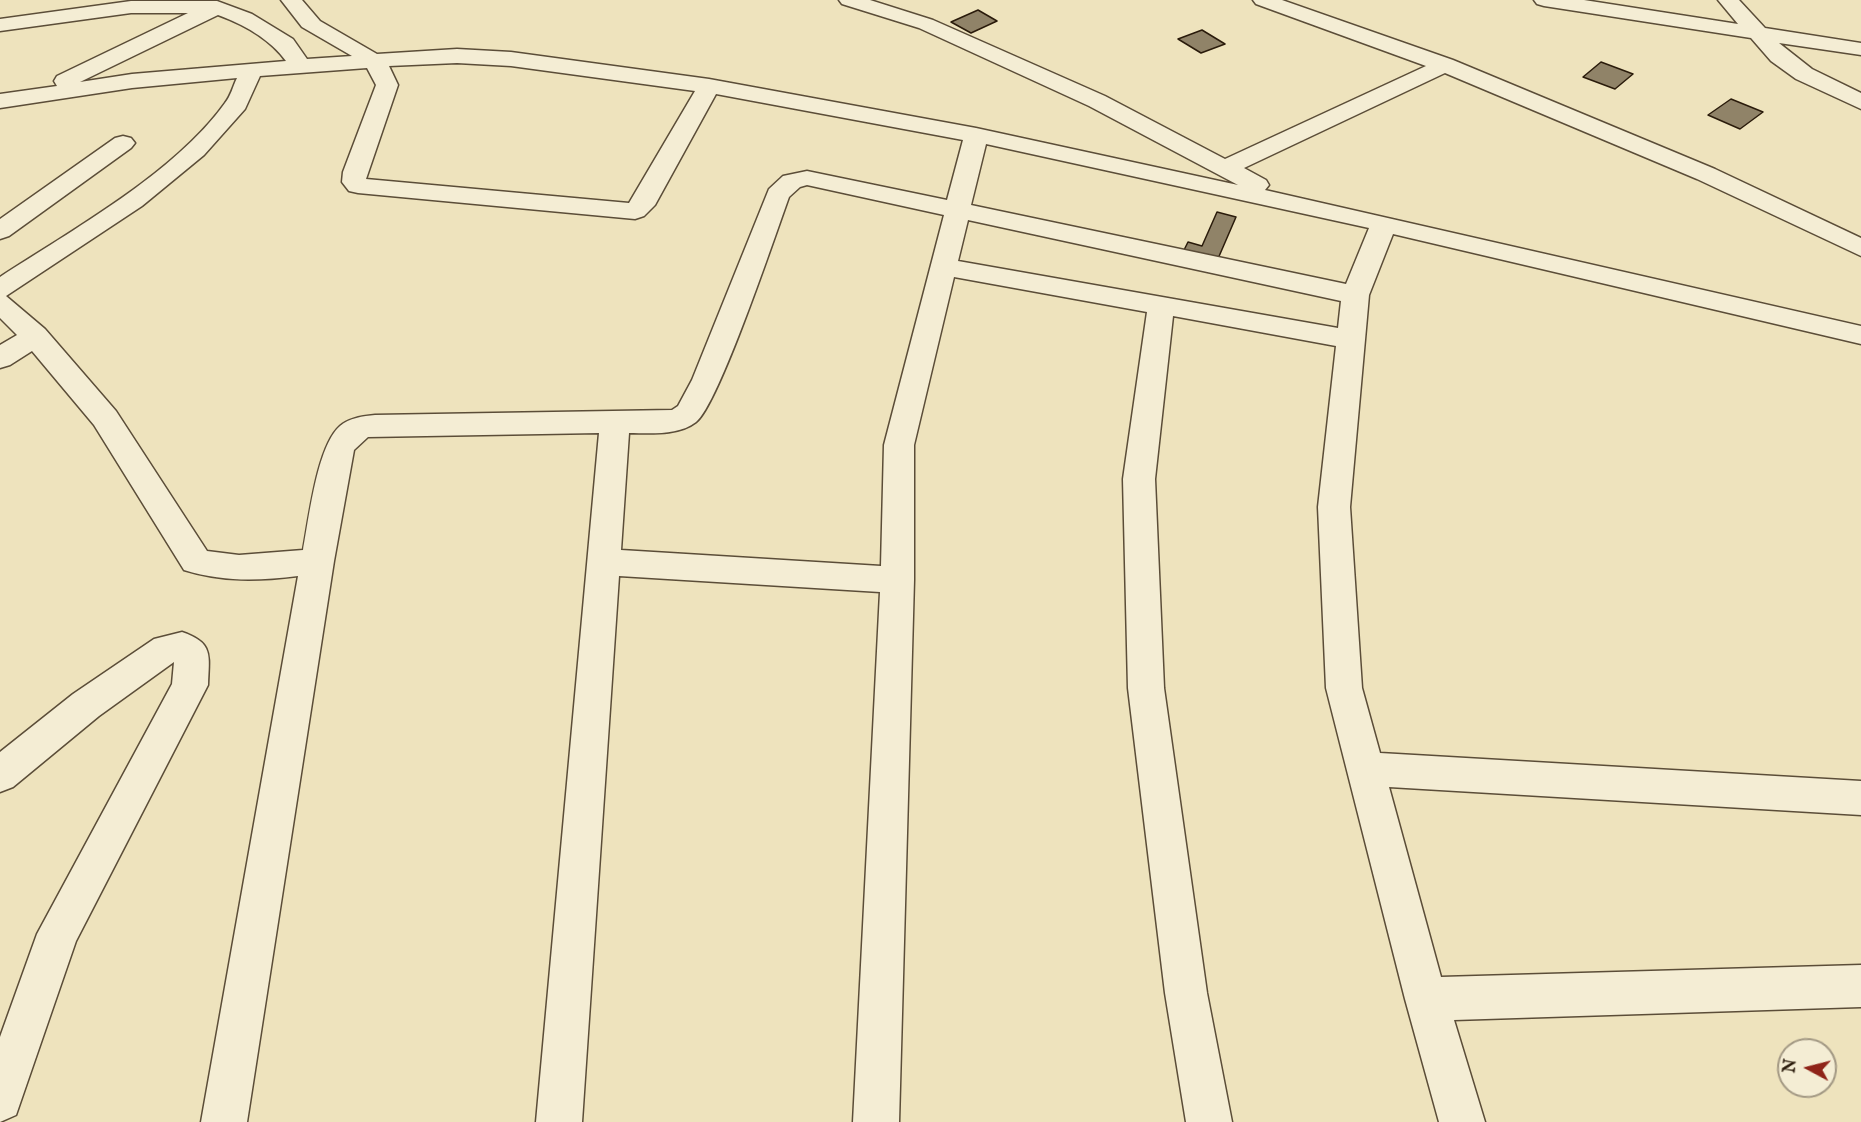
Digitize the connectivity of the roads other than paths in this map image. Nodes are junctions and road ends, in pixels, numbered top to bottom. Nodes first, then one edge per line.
1 (291, 0) edge
2 (849, 0) edge
3 (1263, 0) edge
4 (1544, 0) edge
5 (1728, 0) edge
6 (217, 7) junction
7 (0, 25) edge
8 (1758, 33) junction
9 (1861, 50) edge
10 (364, 61) junction
11 (309, 65) junction
12 (1445, 65) junction
13 (251, 70) junction
14 (710, 86) junction
15 (35, 96) junction
16 (0, 101) edge
17 (1861, 102) edge
18 (0, 117) edge
19 (976, 135) junction
20 (123, 143) dead end
21 (1225, 168) junction
22 (1293, 204) junction
23 (958, 209) junction
24 (1384, 224) junction
25 (0, 231) edge
26 (1861, 248) edge
27 (944, 267) junction
28 (0, 290) edge
29 (1355, 295) junction
30 (0, 303) edge
31 (1161, 306) junction
32 (1861, 335) edge
33 (35, 336) junction
34 (1350, 339) junction
35 (0, 358) edge
36 (615, 422) junction
37 (604, 562) junction
38 (302, 563) junction
39 (897, 580) junction
40 (1365, 769) junction
41 (0, 775) edge
42 (1861, 798) edge
43 (1861, 986) edge
44 (1426, 999) junction
45 (0, 1099) edge
46 (224, 1122) edge
47 (559, 1122) edge
48 (876, 1122) edge
49 (1209, 1122) edge
50 (1462, 1122) edge

1 - 10 street
2 - 21 street
3 - 12 street
4 - 8 street
5 - 8 street
6 - 7 street
6 - 11 street
6 - 15 street
8 - 9 street
8 - 17 street
10 - 11 street
10 - 14 street
10 - 14 street
11 - 13 street
12 - 21 street
12 - 26 street
13 - 15 street
13 - 28 street
14 - 19 street
15 - 16 street
15 - 18 street
19 - 22 street
19 - 23 street
20 - 25 street
21 - 22 street
22 - 24 street
23 - 27 street
23 - 29 street
23 - 36 street
24 - 29 street
24 - 32 street
27 - 31 street
27 - 39 street
29 - 34 street
30 - 33 street
31 - 34 street
31 - 49 street
33 - 35 street
33 - 38 street
34 - 40 street
36 - 37 street
36 - 38 street
37 - 39 street
37 - 47 street
38 - 46 street
39 - 48 street
40 - 42 street
40 - 44 street
41 - 45 street
43 - 44 street
44 - 50 street

